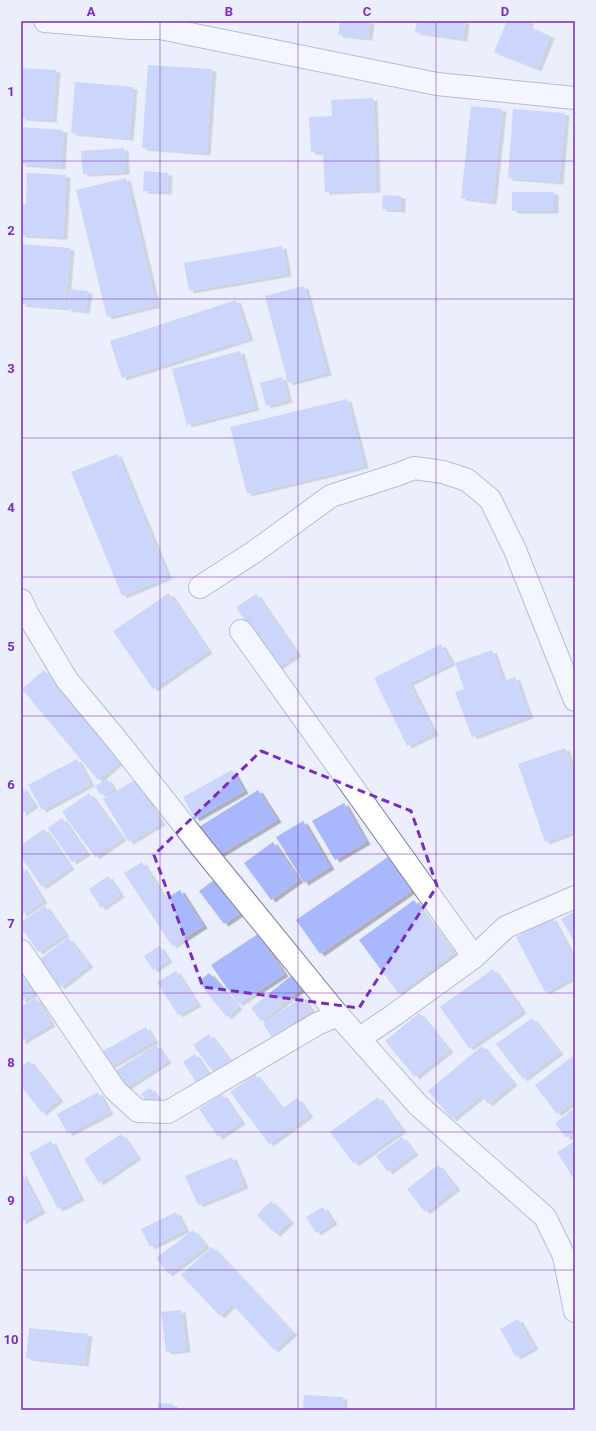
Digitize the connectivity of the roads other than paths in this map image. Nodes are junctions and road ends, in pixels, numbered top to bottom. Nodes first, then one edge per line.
1 (45, 21) edge
2 (161, 24) edge
3 (575, 98) edge
4 (200, 587) dead end
5 (21, 600) edge
6 (241, 631) dead end
7 (575, 700) edge
8 (575, 897) edge
9 (21, 951) edge
10 (474, 956) junction
11 (338, 1015) junction
12 (360, 1038) junction
13 (575, 1311) edge

1 - 2 street
2 - 3 street
4 - 7 street
5 - 11 street
6 - 10 street
8 - 10 street
9 - 11 street
10 - 12 street
11 - 12 street
12 - 13 street

